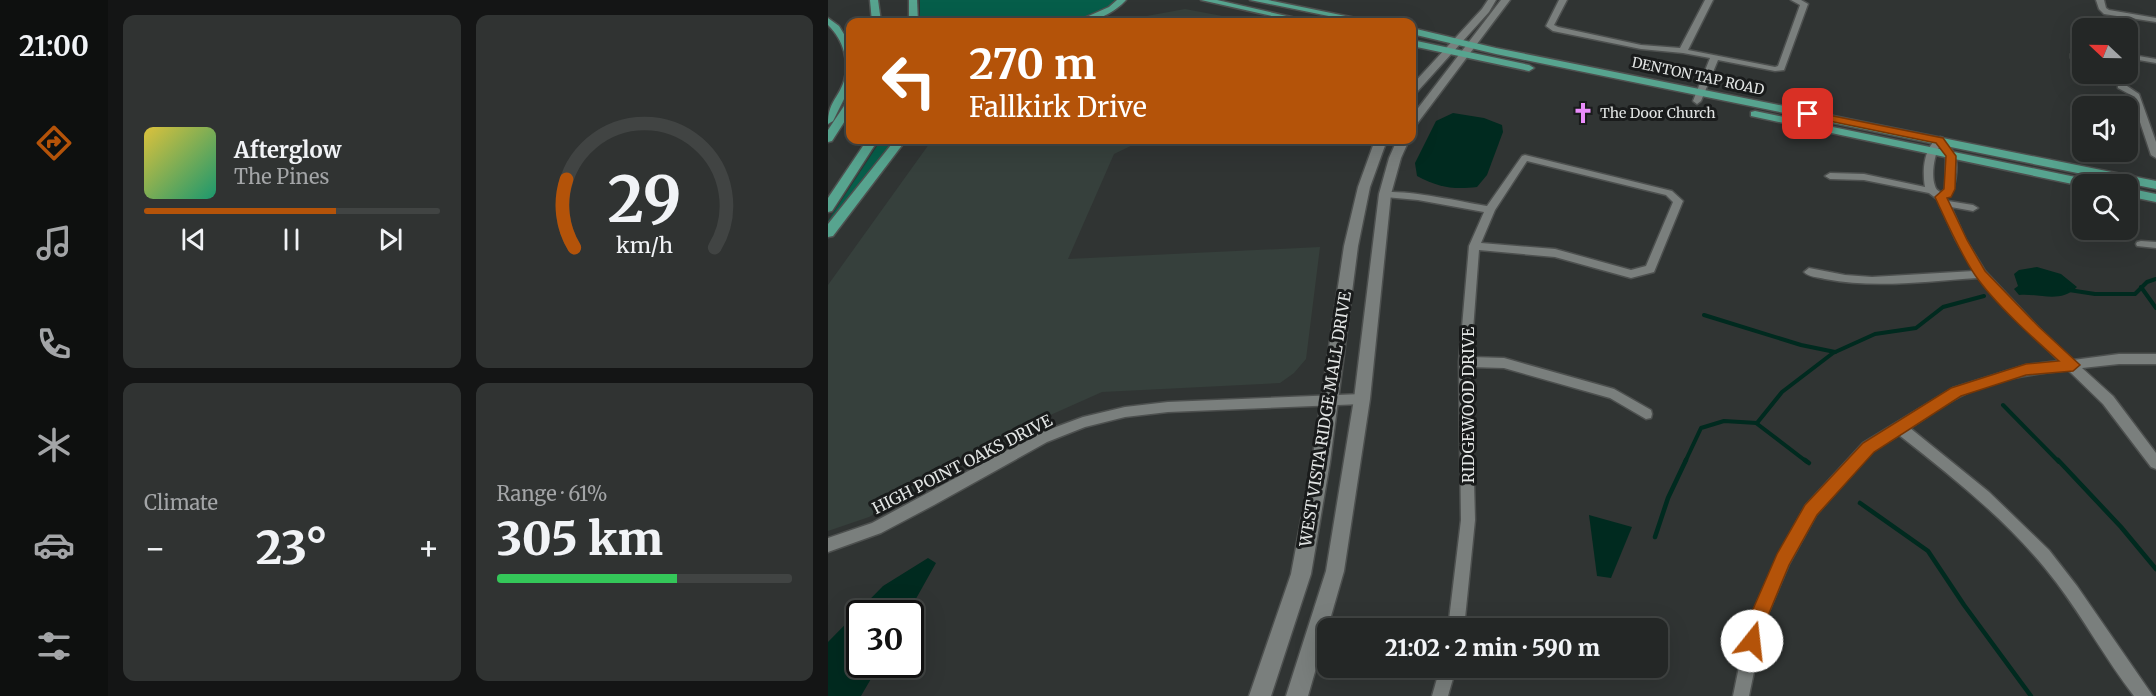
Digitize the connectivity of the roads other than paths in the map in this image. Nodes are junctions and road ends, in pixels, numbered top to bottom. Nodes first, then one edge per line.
1 (874, 0) edge
2 (913, 0) edge
3 (1205, 0) edge
4 (1254, 0) edge
5 (1492, 0) edge
6 (1506, 0) edge
7 (1563, 0) edge
8 (1708, 0) edge
9 (1796, 0) edge
10 (2100, 0) edge
11 (1123, 1) edge
12 (1320, 12) junction
13 (876, 18) edge
14 (914, 18) edge
15 (1092, 18) edge
16 (1288, 18) edge
17 (1312, 18) edge
18 (1350, 18) edge
19 (2156, 20) edge
20 (828, 21) edge
21 (1416, 32) edge
22 (1457, 41) junction
23 (1416, 44) edge
24 (846, 45) edge
25 (1469, 49) junction
26 (1449, 50) junction
27 (1683, 51) junction
28 (1715, 57) junction
29 (2138, 58) edge
30 (2156, 61) edge
31 (846, 86) edge
32 (2121, 86) dead end
33 (1416, 87) edge
34 (1699, 97) junction
35 (846, 111) edge
36 (1416, 117) edge
37 (828, 121) edge
38 (829, 136) edge
39 (1940, 141) junction
40 (869, 144) edge
41 (897, 144) edge
42 (1380, 144) edge
43 (1401, 144) edge
44 (1931, 151) junction
45 (2156, 155) edge
46 (1951, 156) junction
47 (1830, 176) dead end
48 (2072, 180) edge
49 (2156, 185) edge
50 (1364, 187) junction
51 (1385, 194) junction
52 (2138, 194) edge
53 (1939, 197) junction
54 (2156, 198) edge
55 (828, 208) edge
56 (1973, 208) dead end
57 (1490, 210) junction
58 (828, 233) edge
59 (2141, 244) dead end
60 (2156, 245) edge
61 (1474, 246) junction
62 (1809, 272) dead end
63 (1981, 274) junction
64 (2156, 359) edge
65 (1465, 362) junction
66 (2073, 365) junction
67 (1362, 399) junction
68 (1330, 400) junction
69 (1646, 414) dead end
70 (1899, 427) junction
71 (2156, 463) edge
72 (828, 545) edge
73 (1457, 618) edge
74 (1445, 678) edge
75 (1260, 696) edge
76 (1297, 696) edge
77 (1440, 696) edge
78 (1741, 696) edge
79 (2145, 696) edge

1 - 13 main road
2 - 14 main road
3 - 16 main road
4 - 12 main road
5 - 22 main road
6 - 25 main road
7 - 27 street
8 - 27 street
9 - 28 street
10 - 19 street
11 - 15 main road
12 - 17 main road
12 - 18 main road
20 - 24 main road
21 - 22 main road, DENTON TAP ROAD
22 - 25 main road, DENTON TAP ROAD
22 - 26 main road
23 - 26 main road, DENTON TAP ROAD
25 - 26 main road, DENTON TAP ROAD
25 - 34 main road, DENTON TAP ROAD
25 - 36 main road
26 - 33 main road
27 - 28 street
28 - 34 street
29 - 30 street
31 - 37 main road
32 - 45 street
34 - 39 main road, DENTON TAP ROAD
34 - 44 main road, DENTON TAP ROAD
35 - 38 main road
39 - 44 street
39 - 46 street
39 - 49 main road, DENTON TAP ROAD
40 - 55 main road
41 - 58 main road
42 - 50 main road, WEST VISTA RIDGE MALL DRIVE
43 - 51 main road, WEST VISTA RIDGE MALL DRIVE
44 - 46 main road, DENTON TAP ROAD
44 - 53 street
46 - 48 main road, DENTON TAP ROAD
46 - 53 street
47 - 53 street
50 - 51 main road
50 - 68 main road, WEST VISTA RIDGE MALL DRIVE
51 - 57 street
51 - 67 main road, WEST VISTA RIDGE MALL DRIVE
52 - 54 main road
53 - 56 street
53 - 63 street
57 - 61 street, RIDGEWOOD DRIVE
57 - 61 street, RIDGEWOOD DRIVE
59 - 60 street
61 - 65 street, RIDGEWOOD DRIVE
62 - 63 street
63 - 66 street
64 - 66 street
65 - 69 street
65 - 73 street, RIDGEWOOD DRIVE
66 - 70 street
66 - 71 street
67 - 68 street, HIGH POINT OAKS DRIVE
67 - 76 main road, WEST VISTA RIDGE MALL DRIVE
68 - 72 street, HIGH POINT OAKS DRIVE
68 - 75 main road, WEST VISTA RIDGE MALL DRIVE
70 - 78 street
70 - 79 street
74 - 77 street

